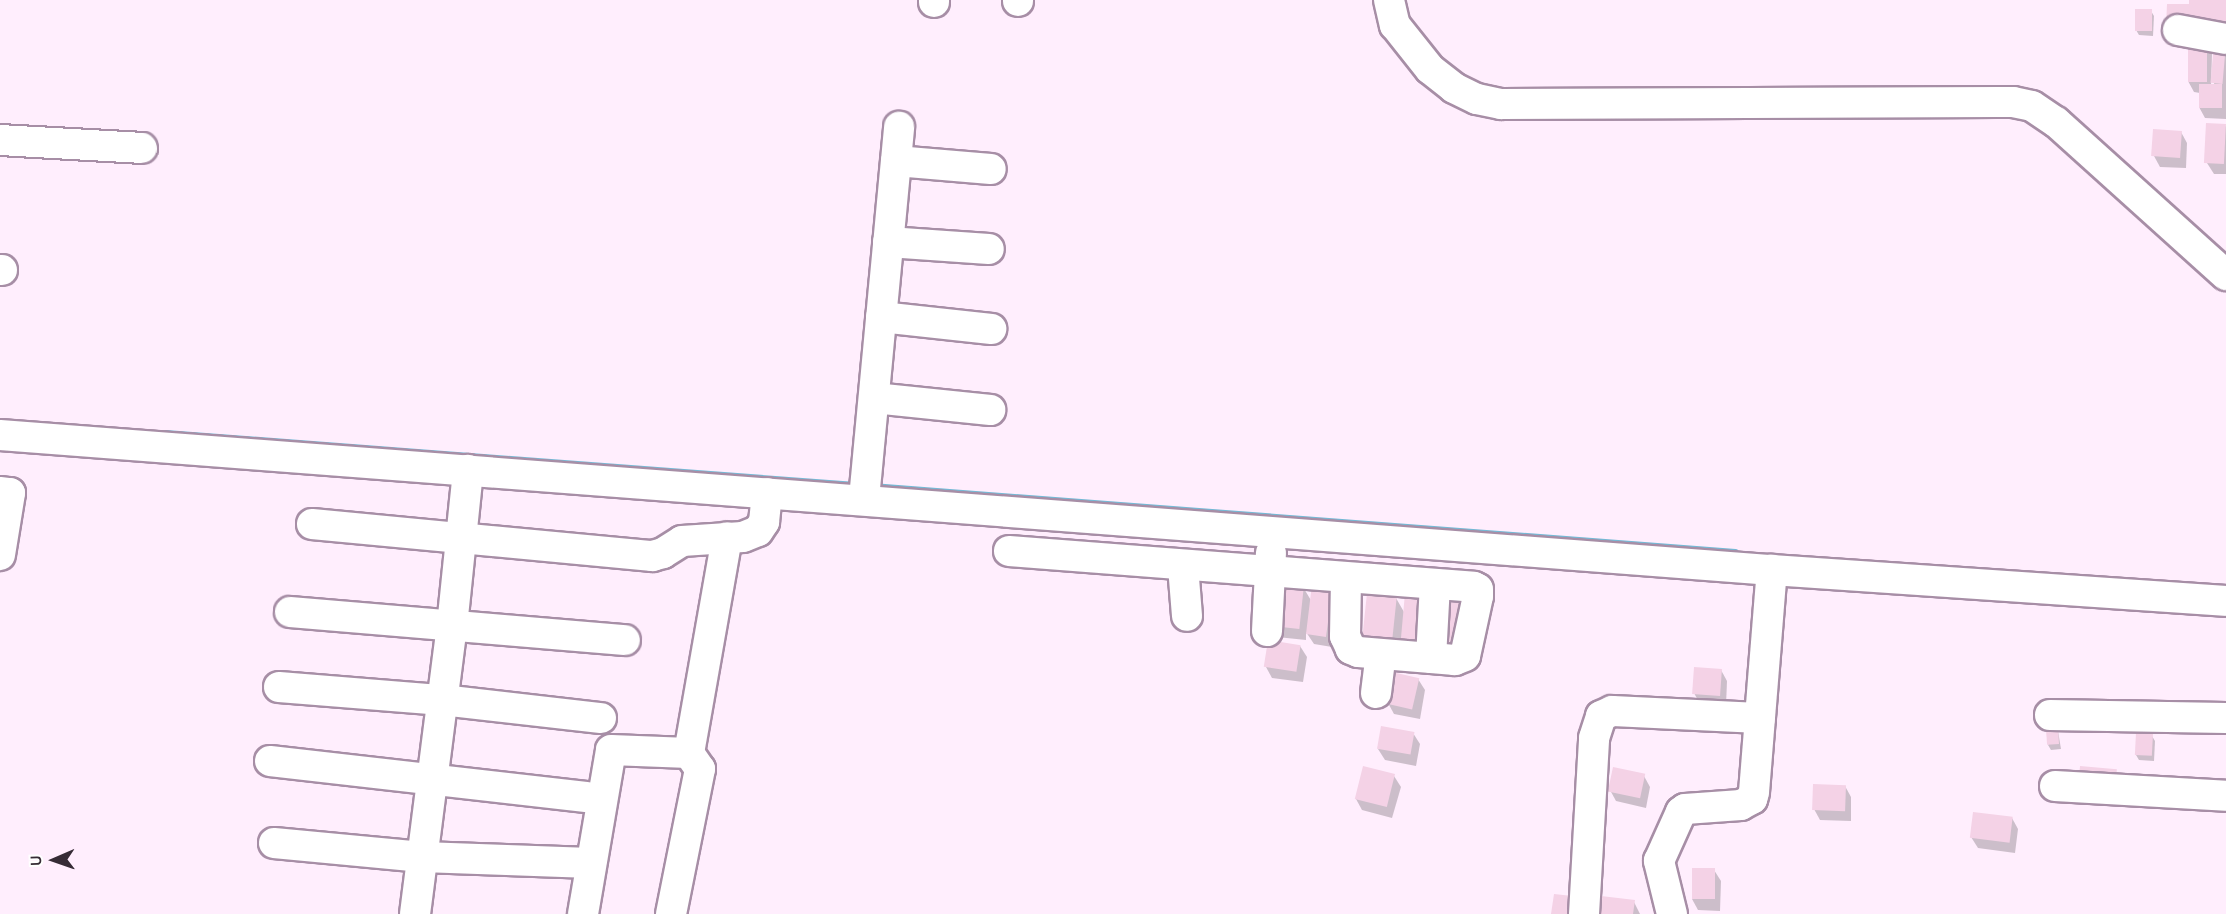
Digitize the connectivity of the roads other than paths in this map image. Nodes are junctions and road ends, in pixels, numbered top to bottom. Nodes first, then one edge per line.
1 (1389, 0) edge
2 (2178, 30) dead end
3 (2226, 39) edge
4 (899, 127) dead end
5 (0, 140) edge
6 (142, 148) dead end
7 (896, 162) junction
8 (991, 169) dead end
9 (888, 242) junction
10 (989, 249) dead end
11 (2226, 275) edge
12 (881, 317) junction
13 (991, 329) dead end
14 (874, 398) junction
15 (990, 410) dead end
16 (0, 435) edge
17 (468, 470) junction
18 (865, 491) junction
19 (0, 492) edge
20 (767, 493) junction
21 (312, 524) dead end
22 (1273, 531) junction
23 (461, 537) junction
24 (727, 537) junction
25 (1009, 551) dead end
26 (0, 555) edge
27 (1183, 566) junction
28 (1772, 570) junction
29 (1269, 572) junction
30 (1346, 578) junction
31 (1435, 585) junction
32 (2226, 600) edge
33 (290, 612) dead end
34 (1187, 616) dead end
35 (452, 626) junction
36 (1267, 631) dead end
37 (625, 640) dead end
38 (1381, 654) junction
39 (1431, 658) junction
40 (279, 687) dead end
41 (1377, 693) dead end
42 (442, 700) junction
43 (2050, 716) dead end
44 (601, 718) dead end
45 (1760, 718) junction
46 (2226, 718) edge
47 (689, 753) junction
48 (270, 762) dead end
49 (432, 779) junction
50 (2055, 786) dead end
51 (2226, 796) edge
52 (586, 797) dead end
53 (274, 843) dead end
54 (422, 857) junction
55 (591, 864) junction
56 (415, 914) edge
57 (583, 914) edge
58 (671, 914) edge
59 (1584, 914) edge
60 (1672, 914) edge

1 - 11 street
2 - 3 street
4 - 7 street
5 - 6 street
7 - 8 street
7 - 9 street
9 - 10 street
9 - 12 street
12 - 13 street
12 - 14 street
14 - 15 street
14 - 18 street
16 - 17 street
17 - 20 street
17 - 23 street
18 - 20 street
18 - 22 street
19 - 26 street
20 - 24 street
21 - 23 street
22 - 28 street
22 - 29 street
23 - 24 street
23 - 35 street
24 - 47 street
25 - 27 street
27 - 29 street
27 - 34 street
28 - 32 street
28 - 45 street
29 - 30 street
29 - 36 street
30 - 31 street
30 - 38 street
31 - 39 street
31 - 39 street
33 - 35 street
35 - 37 street
35 - 42 street
38 - 39 street
38 - 41 street
40 - 42 street
42 - 44 street
42 - 49 street
43 - 46 street
45 - 59 street
45 - 60 street
47 - 55 street
47 - 58 street
48 - 49 street
49 - 52 street
49 - 54 street
50 - 51 street
53 - 54 street
54 - 55 street
54 - 56 street
55 - 57 street

